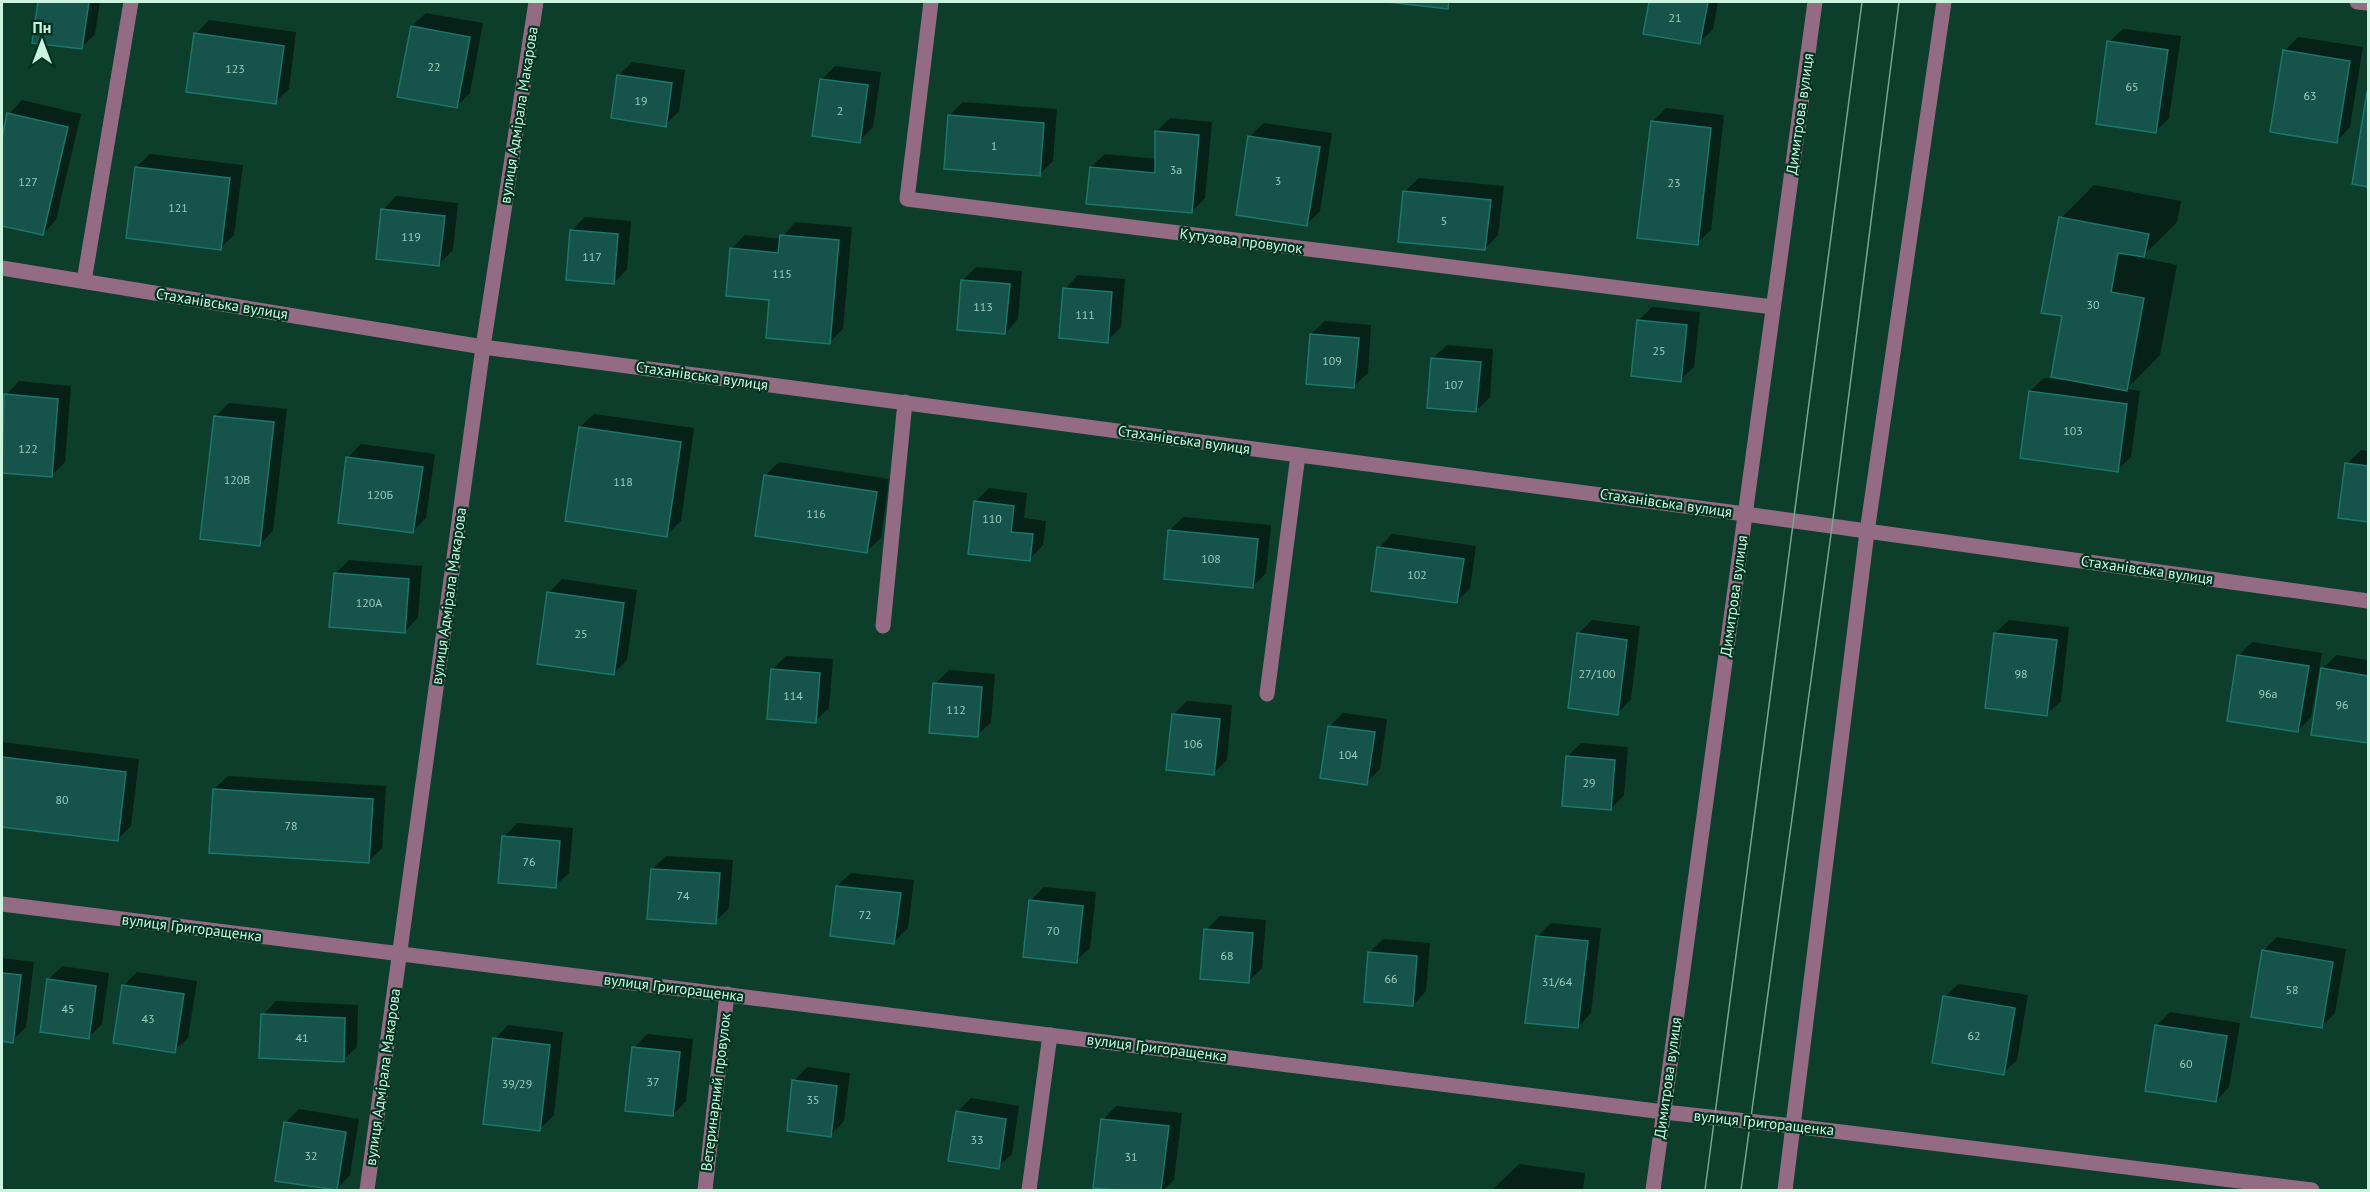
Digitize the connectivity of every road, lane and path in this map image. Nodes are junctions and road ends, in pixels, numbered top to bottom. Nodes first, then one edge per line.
1 (132, 2) edge
2 (536, 2) edge
3 (931, 2) edge
4 (1815, 2) edge
5 (1944, 2) edge
6 (2357, 2) edge
7 (2368, 3) edge
8 (2, 268) edge
9 (84, 281) junction
10 (1773, 307) junction
11 (483, 347) junction
12 (904, 402) junction
13 (1298, 455) junction
14 (1745, 514) junction
15 (1867, 532) junction
16 (2368, 601) edge
17 (882, 626) dead end
18 (1267, 694) dead end
19 (2, 904) edge
20 (400, 953) junction
21 (728, 994) junction
22 (1050, 1035) junction
23 (1664, 1112) junction
24 (1793, 1126) junction
25 (367, 1191) edge
26 (705, 1191) edge
27 (1029, 1191) edge
28 (1653, 1191) edge
29 (1785, 1191) edge
30 (2312, 1191) edge

1 - 9 street
2 - 11 street, вулиця Адмірала Макарова
3 - 10 street, Кутузова провулок
4 - 10 street, Димитрова вулиця
5 - 15 street
6 - 7 street
8 - 9 street, Стаханівська вулиця
9 - 11 street, Стаханівська вулиця
10 - 14 street, Димитрова вулиця
11 - 12 street, Стаханівська вулиця
11 - 20 street, вулиця Адмірала Макарова
12 - 13 street, Стаханівська вулиця
12 - 17 street
13 - 14 street, Стаханівська вулиця
13 - 18 street
14 - 15 street, Стаханівська вулиця
14 - 23 street, Димитрова вулиця
15 - 16 street, Стаханівська вулиця
15 - 24 street
19 - 20 street, вулиця Григоращенка
20 - 21 street, вулиця Григоращенка
20 - 25 street, вулиця Адмірала Макарова
21 - 22 street, вулиця Григоращенка
21 - 26 street, Ветеринарний провулок
22 - 23 street, вулиця Григоращенка
22 - 27 street
23 - 24 street, вулиця Григоращенка
23 - 28 street, Димитрова вулиця
24 - 29 street
24 - 30 street, вулиця Григоращенка

